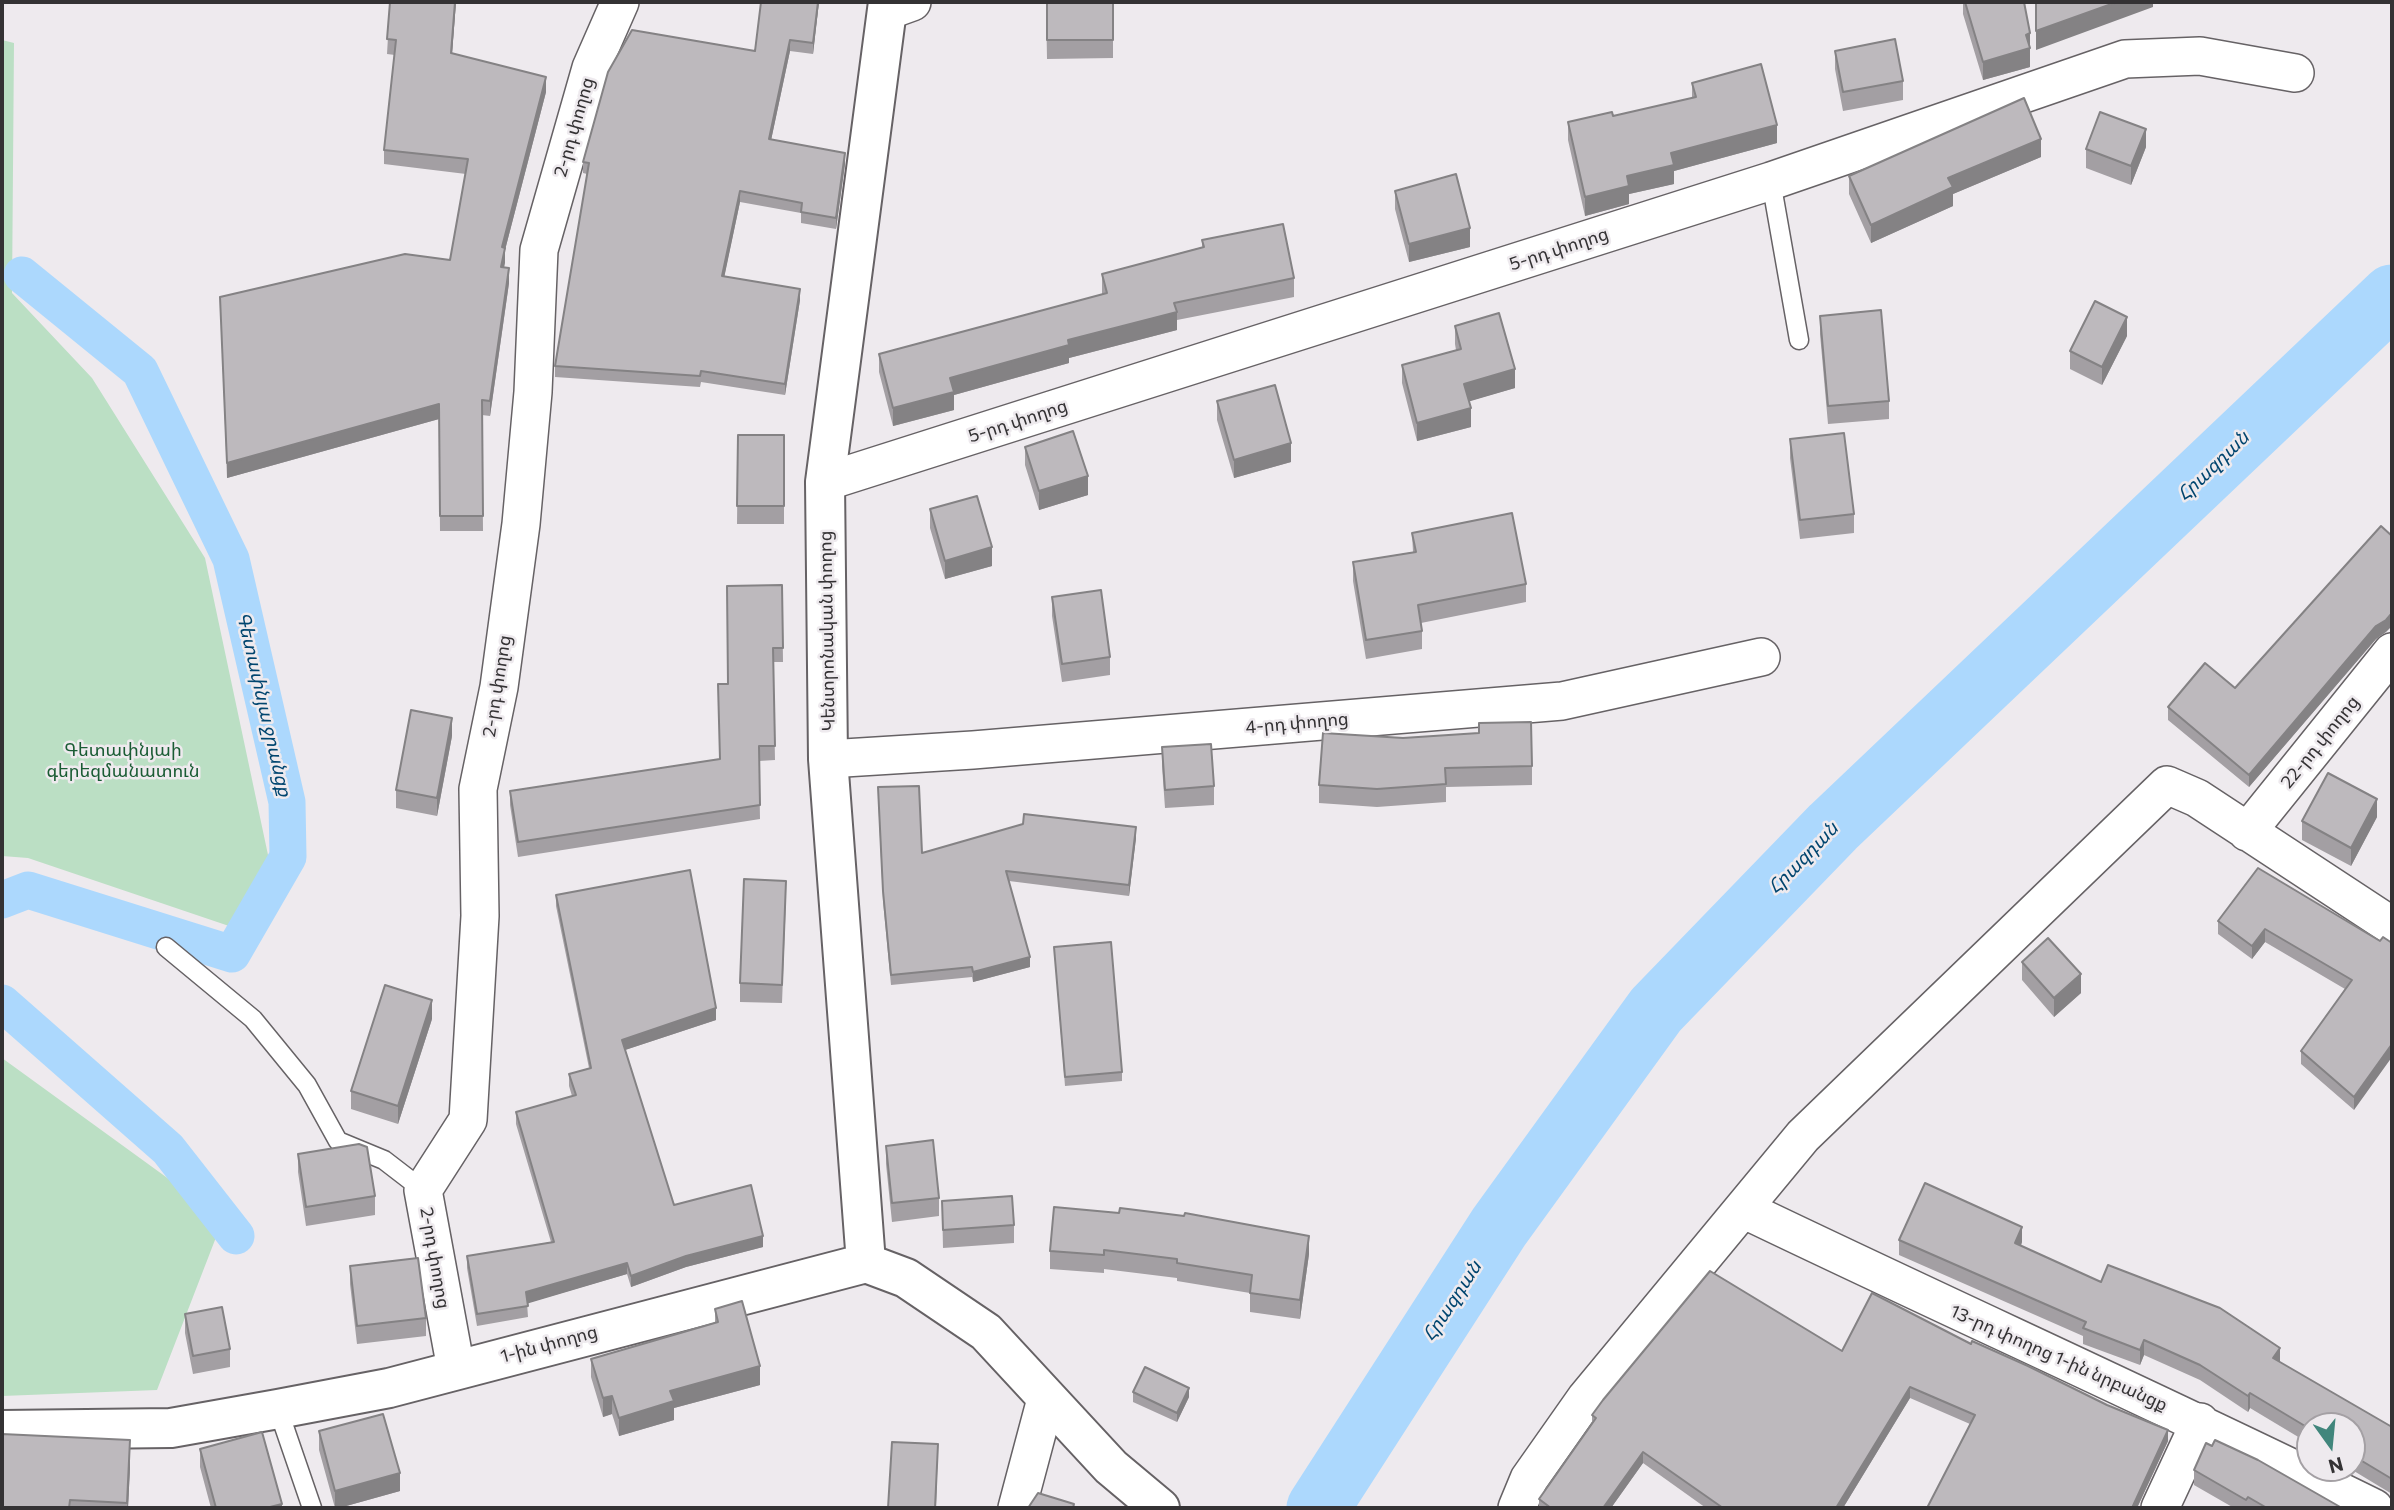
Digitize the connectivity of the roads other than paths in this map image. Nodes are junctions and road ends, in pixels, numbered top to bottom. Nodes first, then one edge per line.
1 (620, 2) edge
2 (896, 5) edge
3 (2295, 73) dead end
4 (1771, 181) junction
5 (1799, 340) dead end
6 (825, 482) junction
7 (2392, 652) edge
8 (1761, 657) dead end
9 (828, 759) junction
10 (2247, 832) junction
11 (2392, 926) edge
12 (166, 947) dead end
13 (423, 1190) junction
14 (1742, 1209) junction
15 (866, 1263) junction
16 (456, 1368) junction
17 (1046, 1399) junction
18 (278, 1409) junction
19 (2200, 1422) junction
20 (2, 1430) edge
21 (312, 1508) edge
22 (1017, 1508) edge
23 (1160, 1508) edge
24 (1517, 1508) edge
25 (2160, 1508) edge
26 (2374, 1508) edge

1 - 13 street, 2-րդ փողոց
2 - 6 main road, Կենտրոնական փողոց
3 - 4 street, 5-րդ փողոց
4 - 5 lane
4 - 6 street, 5-րդ փողոց
6 - 9 main road, Կենտրոնական փողոց
7 - 10 street, 22-րդ փողոց
8 - 9 street, 4-րդ փողոց
9 - 15 main road, Կենտրոնական փողոց
10 - 11 street
10 - 14 street
12 - 13 lane
13 - 16 street, 2-րդ փողոց
14 - 19 street, 13-րդ փողոց 1-ին նրբանցք
14 - 24 street
15 - 16 main road, 1-ին փողոց
15 - 17 main road
16 - 18 main road, 1-ին փողոց
17 - 22 street
17 - 23 main road
18 - 20 main road, 1-ին փողոց
18 - 21 lane
19 - 25 street
19 - 26 street, 13-րդ փողոց 1-ին նրբանցք

